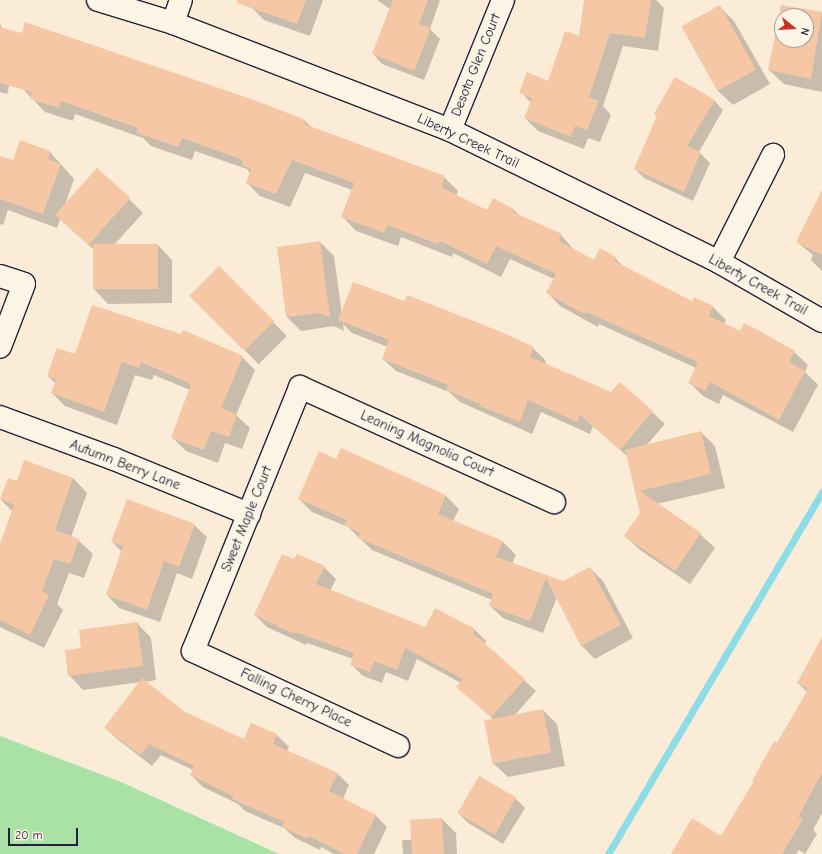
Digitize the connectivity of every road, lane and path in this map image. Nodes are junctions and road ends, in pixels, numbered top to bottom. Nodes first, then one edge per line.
1 (98, 0) edge
2 (181, 0) edge
3 (503, 0) edge
4 (173, 23) junction
5 (450, 130) junction
6 (772, 155) dead end
7 (719, 262) junction
8 (0, 276) edge
9 (822, 321) edge
10 (0, 347) edge
11 (300, 387) joint
12 (0, 417) edge
13 (554, 502) dead end
14 (249, 514) junction
15 (194, 651) joint
16 (398, 746) dead end

1 - 4 street, Liberty Creek Trail
2 - 4 street
3 - 5 street, Desota Glen Court
4 - 5 street, Liberty Creek Trail
5 - 7 street, Liberty Creek Trail
6 - 7 street
7 - 9 street, Liberty Creek Trail
8 - 10 street
11 - 13 street, Leaning Magnolia Court
11 - 14 street, Sweet Maple Court
12 - 14 street, Autumn Berry Lane
14 - 15 street, Sweet Maple Court
15 - 16 street, Falling Cherry Place

